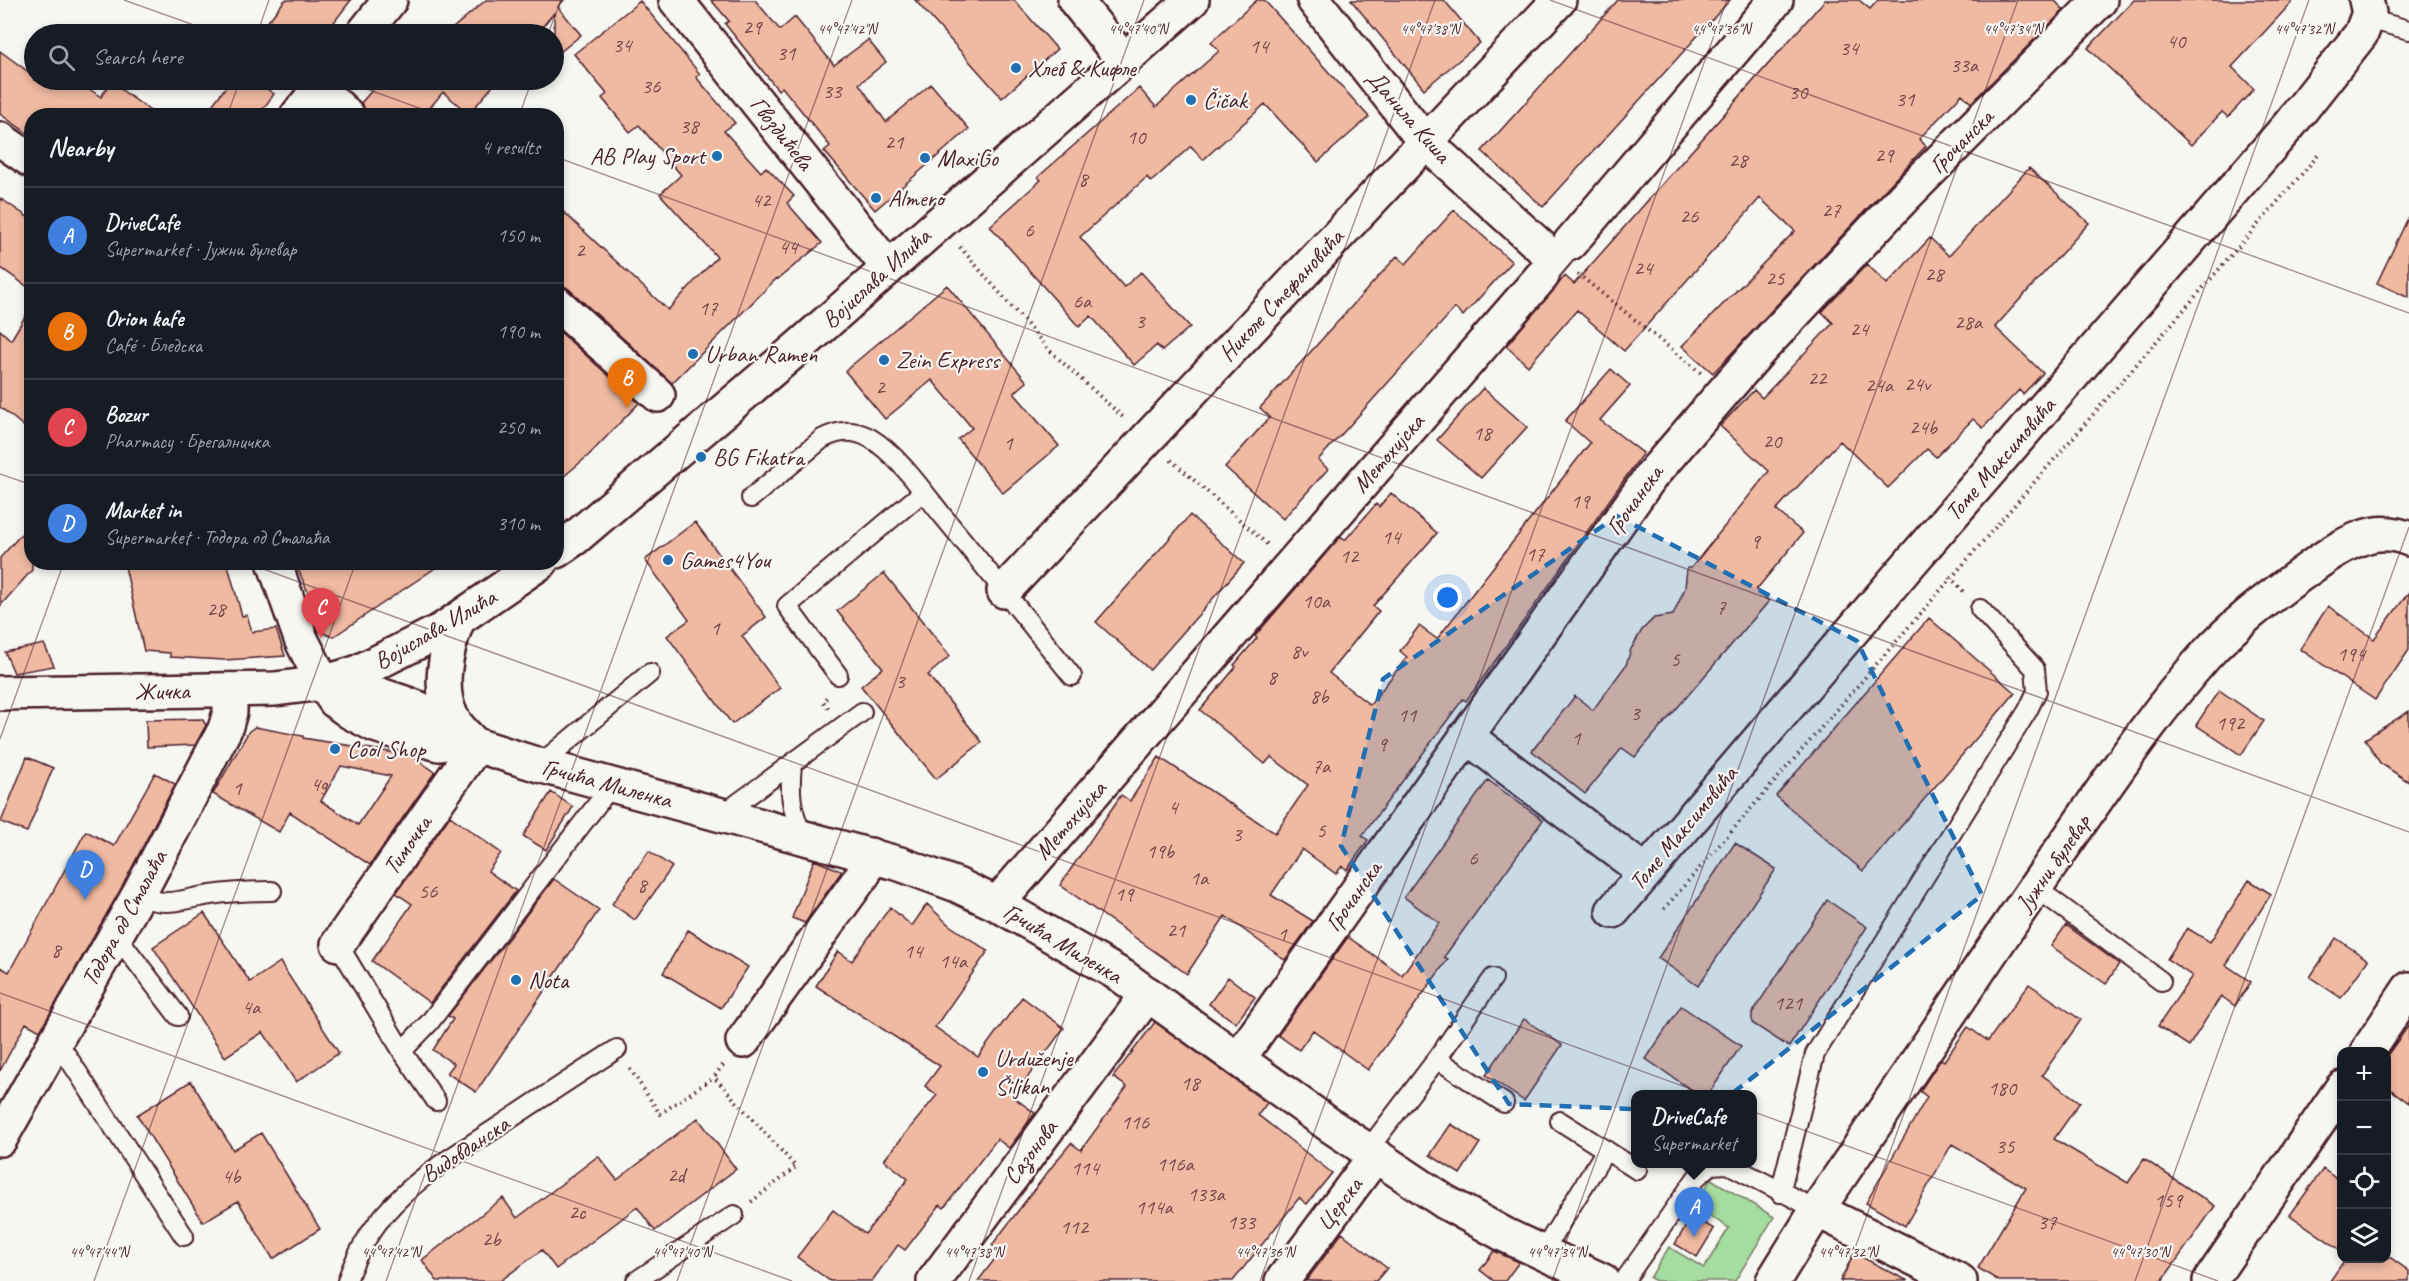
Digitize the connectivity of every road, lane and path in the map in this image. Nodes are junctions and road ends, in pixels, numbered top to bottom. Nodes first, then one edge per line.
1 (390, 0) edge
2 (676, 0) edge
3 (1075, 0) edge
4 (1192, 0) edge
5 (1314, 0) edge
6 (1559, 0) edge
7 (1776, 0) edge
8 (2100, 0) edge
9 (2367, 9) edge
10 (371, 24) edge
11 (2409, 30) edge
12 (1124, 61) junction
13 (317, 90) edge
14 (327, 90) edge
15 (303, 108) edge
16 (342, 108) edge
17 (0, 139) edge
18 (1425, 142) junction
19 (2320, 153) dead end
20 (24, 156) edge
21 (1552, 256) junction
22 (971, 259) dead end
23 (888, 267) junction
24 (564, 310) edge
25 (1723, 391) junction
26 (658, 394) dead end
27 (1147, 439) junction
28 (923, 492) junction
29 (751, 498) dead end
30 (2409, 539) edge
31 (1267, 544) dead end
32 (564, 546) edge
33 (277, 570) edge
34 (530, 570) edge
35 (1004, 591) junction
36 (1980, 609) dead end
37 (458, 621) junction
38 (650, 673) dead end
39 (838, 675) dead end
40 (1072, 676) dead end
41 (323, 683) junction
42 (230, 690) junction
43 (0, 693) edge
44 (862, 712) dead end
45 (1466, 736) junction
46 (468, 743) junction
47 (792, 764) junction
48 (539, 765) junction
49 (612, 785) junction
50 (723, 814) junction
51 (803, 837) junction
52 (870, 855) junction
53 (1645, 872) junction
54 (2036, 887) junction
55 (272, 891) dead end
56 (138, 896) junction
57 (998, 904) junction
58 (1664, 909) dead end
59 (1614, 911) dead end
60 (116, 935) junction
61 (338, 944) joint
62 (1493, 978) dead end
63 (2161, 981) dead end
64 (2409, 989) edge
65 (1148, 994) junction
66 (178, 1016) dead end
67 (56, 1039) junction
68 (743, 1041) joint
69 (2370, 1047) edge
70 (616, 1049) joint
71 (402, 1051) junction
72 (1239, 1058) junction
73 (1437, 1059) junction
74 (714, 1077) junction
75 (2337, 1095) edge
76 (436, 1101) dead end
77 (1504, 1103) dead end
78 (1560, 1121) dead end
79 (0, 1139) edge
80 (1606, 1150) junction
81 (1371, 1153) junction
82 (1631, 1166) edge
83 (1634, 1168) edge
84 (1708, 1168) edge
85 (1735, 1168) edge
86 (1637, 1170) dead end
87 (1780, 1192) junction
88 (1817, 1210) junction
89 (734, 1215) joint
90 (184, 1236) dead end
91 (1542, 1253) junction
92 (1606, 1280) edge
93 (347, 1281) edge
94 (636, 1281) edge
95 (934, 1281) edge
96 (1282, 1281) edge
97 (1773, 1281) edge
98 (1960, 1281) edge
99 (2210, 1281) edge

1 - 10 street
2 - 23 street, Гвоздићева
3 - 12 street
4 - 12 street, Војислава Илића
5 - 18 street, Данила Киша
6 - 18 street, Николе Стефановића
7 - 21 street, Метохијска
8 - 25 street, Грочанска
9 - 11 lane
9 - 53 street, Томе Максимовића
12 - 23 street, Војислава Илића
13 - 15 street
14 - 16 street
17 - 20 street
18 - 21 street, Данила Киша
18 - 27 street, Николе Стефановића
19 - 58 path
21 - 25 path
21 - 57 street, Метохијска
22 - 27 path
23 - 32 street, Војислава Илића
24 - 26 street
25 - 45 street, Грочанска
27 - 31 path
27 - 35 street, Николе Стефановића
28 - 29 lane
28 - 35 lane
28 - 39 lane
30 - 54 street, Јужни булевар
33 - 41 street, Грчића Миленка
34 - 37 street, Војислава Илића
35 - 40 lane
36 - 87 lane
37 - 41 street, Војислава Илића
37 - 46 street
38 - 48 lane
41 - 42 street, Жичка
41 - 46 street, Грчића Миленка
42 - 43 street, Жичка
42 - 56 street, Тодора од Сталаћа
44 - 47 lane
45 - 53 street
45 - 72 street, Грочанска
46 - 48 street, Грчића Миленка
46 - 61 street, Тимочка
47 - 50 lane
47 - 51 lane
48 - 49 street, Грчића Миленка
49 - 50 street, Грчића Миленка
49 - 71 lane
50 - 51 street, Грчића Миленка
51 - 52 street, Грчића Миленка
52 - 57 street, Грчића Миленка
52 - 68 street
53 - 59 street, Томе Максимовића
54 - 63 lane
54 - 88 street, Јужни булевар
55 - 56 lane
56 - 60 street, Тодора од Сталаћа
57 - 65 street, Грчића Миленка
60 - 66 lane
60 - 67 street, Тодора од Сталаћа
61 - 71 lane
62 - 73 lane
64 - 69 street
65 - 72 street, Грчића Миленка
65 - 95 street, Сазонова
67 - 79 street, Тодора од Сталаћа
67 - 90 lane
68 - 74 path
70 - 74 path
70 - 93 lane, Видовданска
71 - 76 lane
72 - 81 street, Грчића Миленка
73 - 77 lane
73 - 81 lane
74 - 89 path
75 - 99 street
78 - 80 lane
80 - 82 lane
80 - 91 lane
81 - 91 street, Грчића Миленка
81 - 96 street, Церска
83 - 86 lane
84 - 92 lane
85 - 87 lane
87 - 88 lane
88 - 97 street, Јужни булевар
88 - 98 street
89 - 94 lane
91 - 92 street, Грчића Миленка

